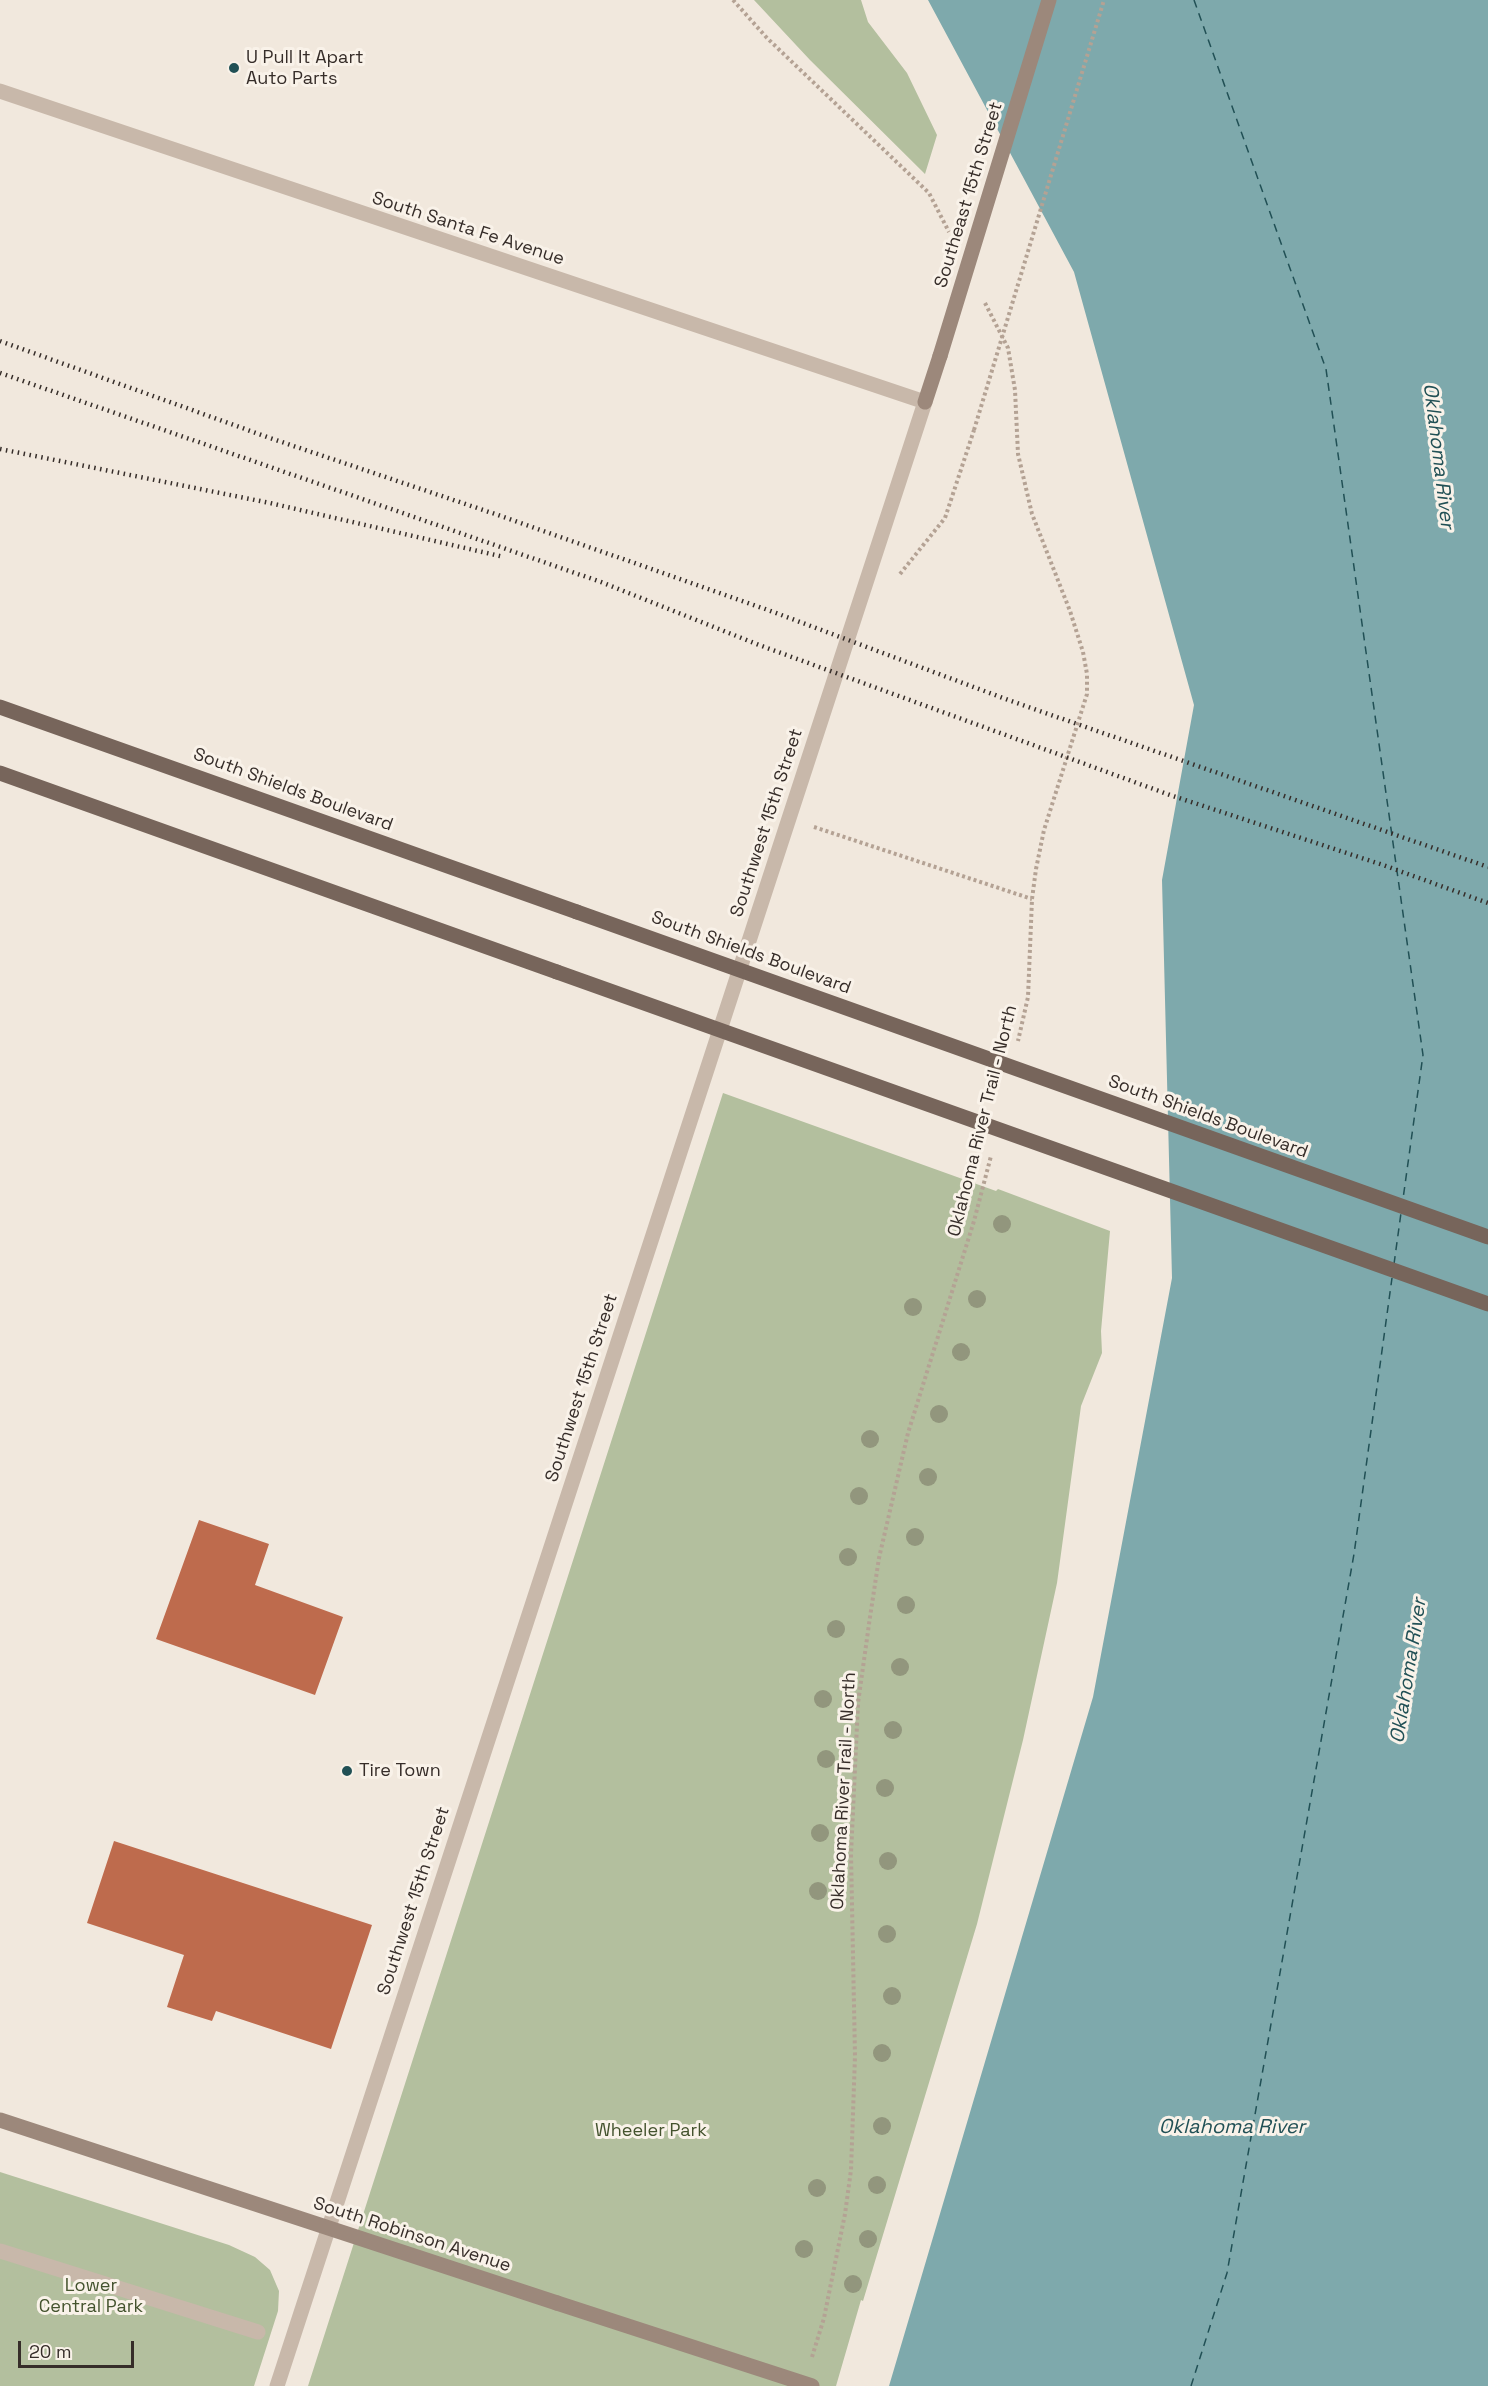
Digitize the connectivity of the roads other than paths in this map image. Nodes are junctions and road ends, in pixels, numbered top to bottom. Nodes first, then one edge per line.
1 (1049, 0) edge
2 (0, 91) edge
3 (925, 402) junction
4 (0, 706) edge
5 (0, 773) edge
6 (1488, 1237) edge
7 (1488, 1304) edge
8 (0, 2120) edge
9 (327, 2228) junction
10 (0, 2251) edge
11 (258, 2332) dead end
12 (277, 2386) edge
13 (812, 2386) edge

1 - 3 main road, Southeast 15th Street, bridge
2 - 3 street, South Santa Fe Avenue
3 - 9 street, Southwest 15th Street
4 - 6 main road, South Shields Boulevard, bridge
5 - 7 main road, bridge
8 - 9 main road, South Robinson Avenue
9 - 12 street, Southwest 15th Street
9 - 13 main road, South Robinson Avenue, bridge
10 - 11 street

